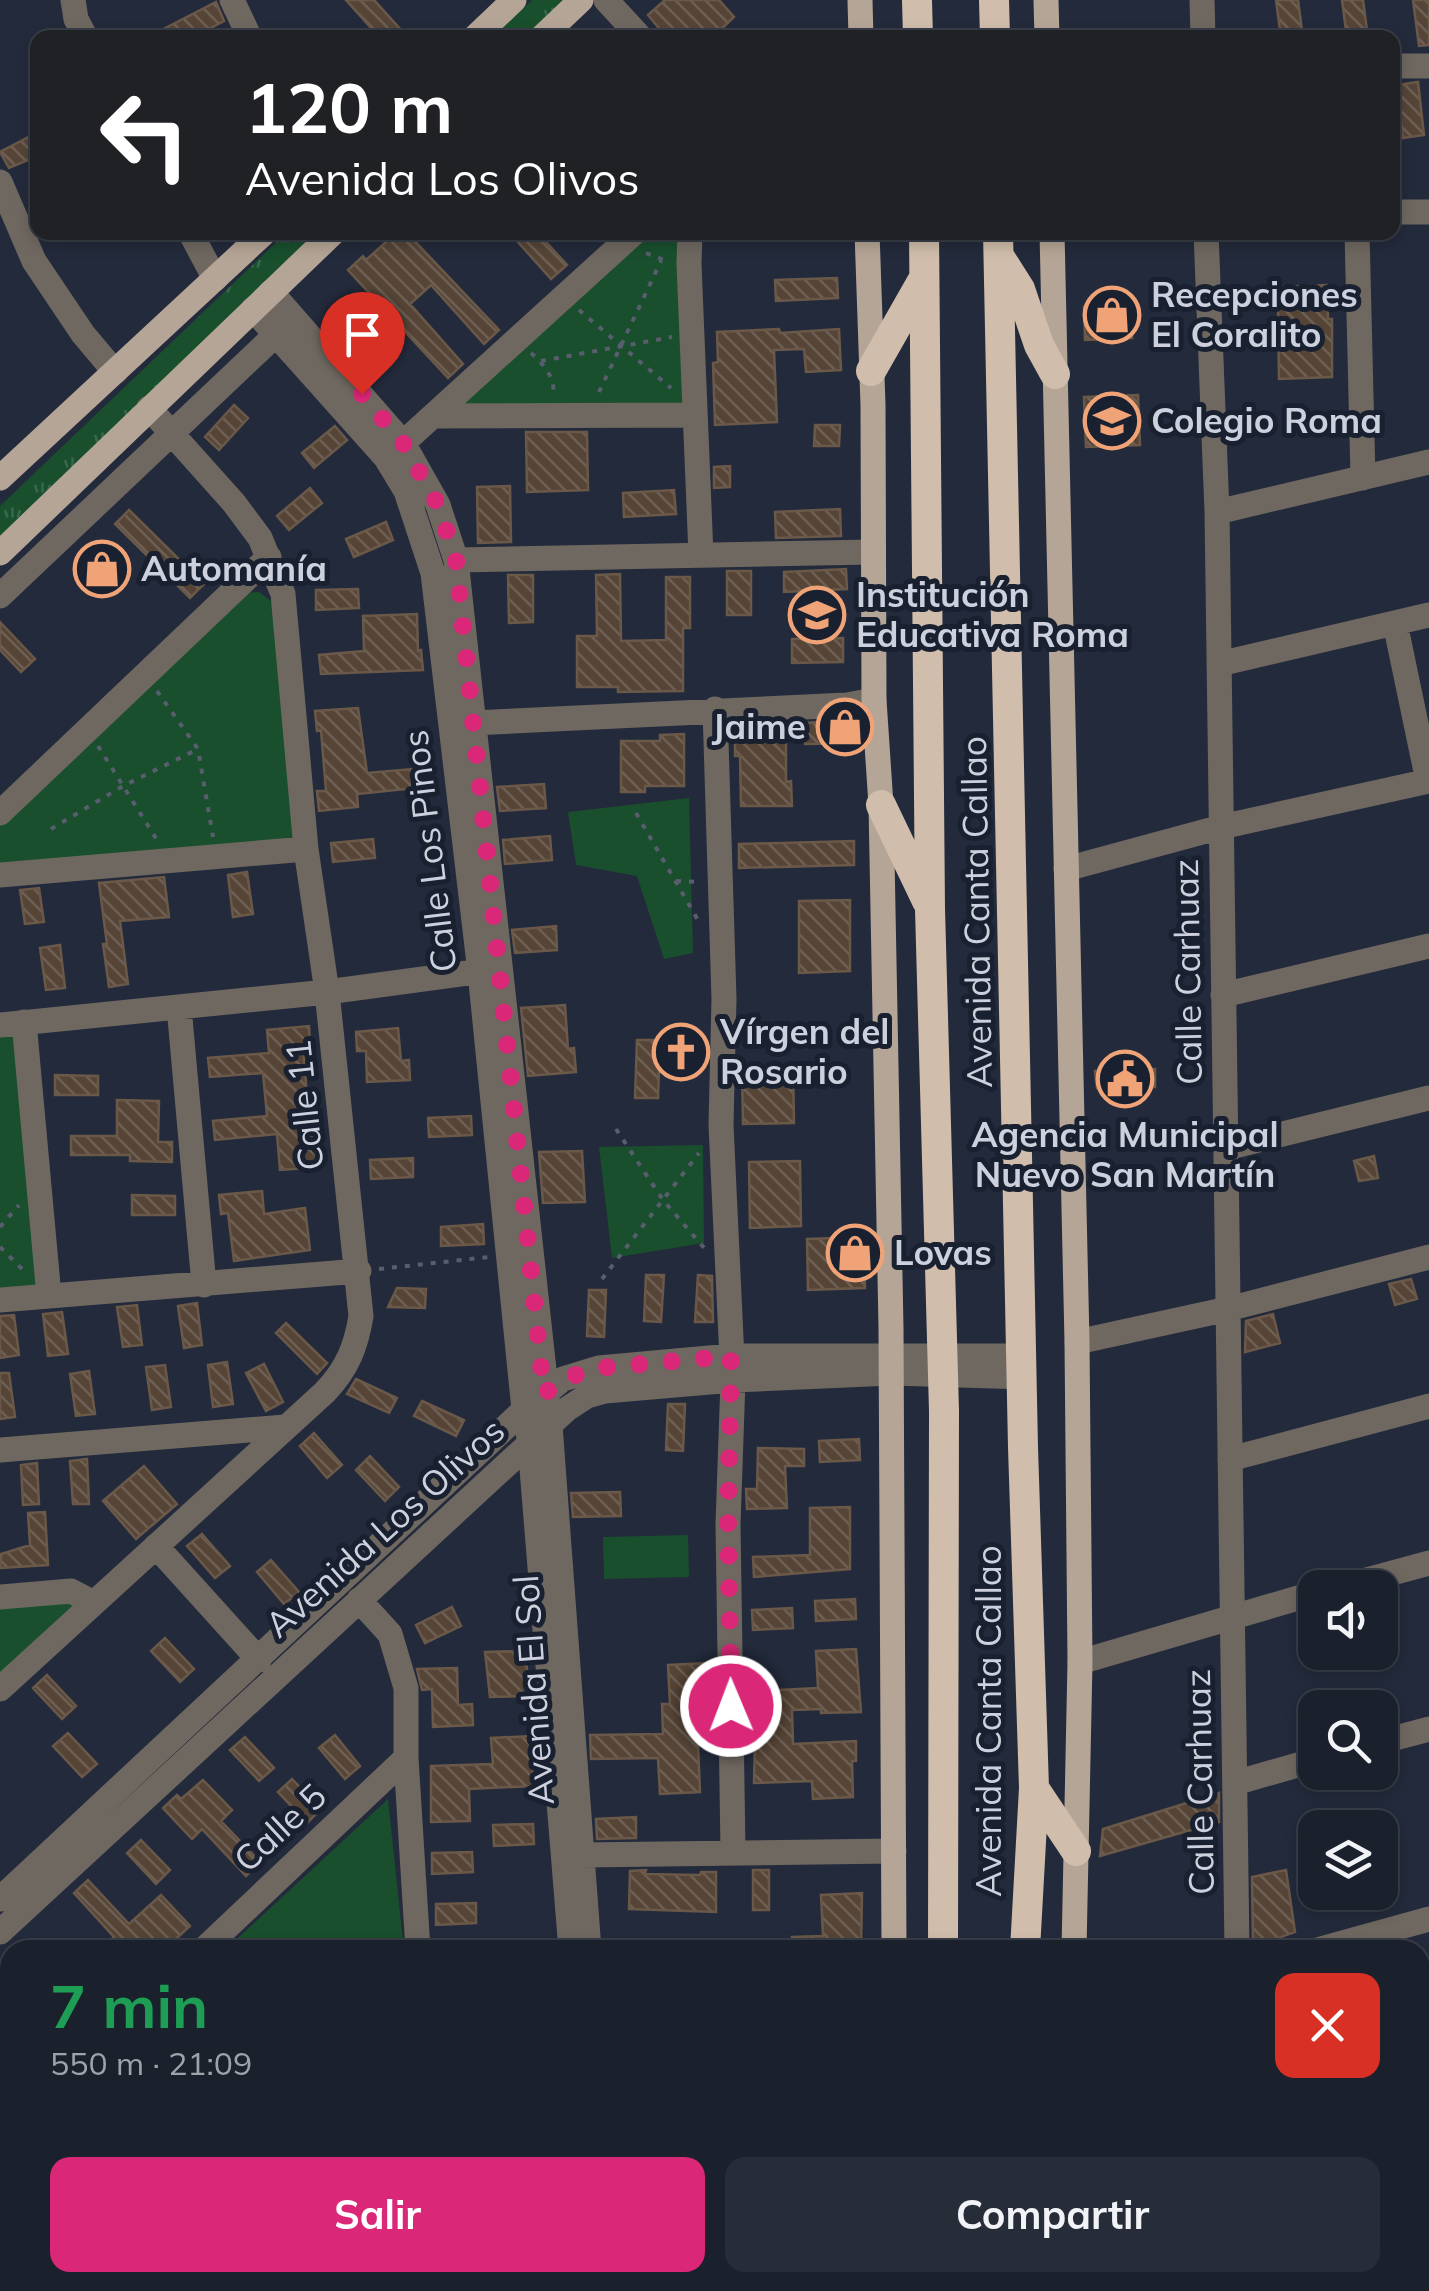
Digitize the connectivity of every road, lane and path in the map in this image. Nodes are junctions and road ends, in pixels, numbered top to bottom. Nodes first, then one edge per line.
1 (73, 0) edge
2 (232, 0) edge
3 (514, 0) edge
4 (581, 0) edge
5 (606, 0) edge
6 (860, 0) edge
7 (917, 0) edge
8 (994, 0) edge
9 (1046, 0) edge
10 (1202, 0) edge
11 (82, 30) edge
12 (246, 30) edge
13 (482, 30) edge
14 (549, 30) edge
15 (634, 30) edge
16 (861, 30) edge
17 (918, 30) edge
18 (995, 30) edge
19 (1047, 30) edge
20 (1202, 30) edge
21 (1400, 66) edge
22 (1429, 66) edge
23 (0, 182) edge
24 (1400, 212) edge
25 (1429, 212) edge
26 (194, 240) edge
27 (256, 240) edge
28 (326, 240) edge
29 (628, 240) edge
30 (637, 240) edge
31 (690, 240) edge
32 (867, 240) edge
33 (924, 240) edge
34 (1052, 240) edge
35 (1206, 240) edge
36 (1357, 240) edge
37 (998, 244) edge
38 (661, 261) junction
39 (689, 264) junction
40 (926, 276) junction
41 (215, 279) junction
42 (564, 298) junction
43 (262, 301) junction
44 (284, 326) junction
45 (691, 332) junction
46 (516, 340) junction
47 (623, 347) junction
48 (541, 361) junction
49 (871, 370) junction
50 (116, 372) junction
51 (1054, 374) junction
52 (149, 408) junction
53 (694, 411) junction
54 (588, 415) junction
55 (432, 416) junction
56 (550, 416) junction
57 (171, 432) junction
58 (403, 443) junction
59 (1429, 462) edge
60 (2, 473) edge
61 (1364, 478) junction
62 (1217, 512) junction
63 (872, 552) junction
64 (0, 553) edge
65 (701, 555) junction
66 (269, 557) junction
67 (456, 560) junction
68 (0, 596) edge
69 (1429, 614) edge
70 (1395, 622) junction
71 (1219, 664) junction
72 (146, 675) junction
73 (874, 700) junction
74 (715, 710) junction
75 (472, 723) junction
76 (88, 730) junction
77 (198, 749) junction
78 (1428, 781) edge
79 (123, 786) junction
80 (881, 805) junction
81 (0, 813) edge
82 (636, 813) dead end
83 (1221, 826) junction
84 (51, 830) dead end
85 (306, 848) junction
86 (216, 856) junction
87 (170, 860) junction
88 (1066, 869) junction
89 (0, 876) edge
90 (930, 909) junction
91 (703, 928) dead end
92 (1429, 946) edge
93 (489, 971) junction
94 (327, 992) junction
95 (1223, 995) junction
96 (179, 1007) junction
97 (12, 1024) edge
98 (1429, 1098) edge
99 (720, 1126) junction
100 (616, 1129) dead end
101 (1226, 1148) junction
102 (663, 1200) junction
103 (508, 1255) junction
104 (1429, 1256) edge
105 (359, 1271) junction
106 (726, 1274) junction
107 (602, 1279) dead end
108 (204, 1285) junction
109 (49, 1296) junction
110 (0, 1300) edge
111 (1228, 1309) junction
112 (1077, 1342) junction
113 (891, 1364) junction
114 (942, 1366) junction
115 (1023, 1366) junction
116 (732, 1368) junction
117 (544, 1394) junction
118 (1429, 1406) edge
119 (524, 1410) junction
120 (550, 1424) junction
121 (285, 1427) junction
122 (530, 1444) junction
123 (0, 1450) edge
124 (1230, 1459) junction
125 (156, 1546) junction
126 (1429, 1563) edge
127 (1398, 1572) edge
128 (0, 1597) edge
129 (1298, 1599) edge
130 (358, 1600) junction
131 (94, 1603) junction
132 (1232, 1616) junction
133 (259, 1660) junction
134 (1080, 1662) junction
135 (0, 1689) edge
136 (1429, 1729) edge
137 (1398, 1737) edge
138 (406, 1758) junction
139 (1298, 1765) edge
140 (1235, 1783) junction
141 (1034, 1788) junction
142 (733, 1851) junction
143 (894, 1851) junction
144 (1076, 1851) junction
145 (580, 1855) junction
146 (0, 1899) edge
147 (1429, 1919) edge
148 (0, 1932) edge
149 (213, 1940) edge
150 (417, 1940) edge
151 (570, 1940) edge
152 (588, 1940) edge
153 (894, 1940) edge
154 (943, 1940) edge
155 (1026, 1940) edge
156 (1074, 1940) edge
157 (1237, 1940) edge
158 (1390, 1940) edge

1 - 11 street
2 - 12 street
3 - 13 main road
4 - 14 main road
5 - 15 street
6 - 16 main road
7 - 17 highway
8 - 18 highway
9 - 19 main road
10 - 20 street
21 - 22 street
23 - 50 street
24 - 25 street
26 - 41 street
27 - 41 main road
28 - 43 main road
29 - 42 street
30 - 38 path
31 - 39 street
32 - 49 main road
33 - 40 highway, Avenida Canta Callao
34 - 51 main road
35 - 62 street, Calle Carhuaz
36 - 61 street
37 - 51 highway
37 - 115 highway, Avenida Canta Callao
38 - 39 path
38 - 47 path
39 - 45 street
40 - 49 highway
40 - 90 highway, Avenida Canta Callao
41 - 50 main road
42 - 46 street
42 - 47 path
43 - 44 street, Calle Los Pinos
43 - 52 main road
44 - 57 street
44 - 58 street, Calle Los Pinos
44 - 93 street, Calle Los Pinos
45 - 47 path
45 - 53 street
46 - 48 path
46 - 55 street
47 - 48 path
47 - 53 path
47 - 54 path
48 - 56 path
49 - 63 main road
50 - 60 main road
51 - 88 main road
52 - 57 street, Calle 11
52 - 64 main road
53 - 54 street
53 - 65 street
54 - 56 street
55 - 56 street
55 - 58 street
57 - 66 street, Calle 11
57 - 68 street
58 - 67 street, Calle Los Pinos
59 - 61 street
61 - 62 street
62 - 71 street, Calle Carhuaz
63 - 65 street
63 - 73 main road
65 - 67 street
66 - 72 street
66 - 85 street, Calle 11
67 - 75 street, Calle Los Pinos
69 - 70 street
70 - 71 street
70 - 78 street
71 - 83 street, Calle Carhuaz
72 - 76 street
72 - 77 path
73 - 74 street
73 - 80 main road
74 - 75 street
74 - 99 street
75 - 93 street, Calle Los Pinos
76 - 79 path
76 - 81 street
77 - 79 path
77 - 86 path
78 - 83 street
79 - 84 path
79 - 87 path
80 - 90 highway
80 - 113 main road
82 - 91 path
83 - 88 street
83 - 95 street, Calle Carhuaz
85 - 86 street
85 - 94 street, Calle 11
86 - 87 street
87 - 89 street
88 - 112 main road
90 - 114 highway, Avenida Canta Callao
92 - 95 street
93 - 94 street
93 - 103 street, Calle Los Pinos
93 - 117 street, Calle Los Pinos
94 - 96 street
94 - 105 street, Calle 11
95 - 101 street, Calle Carhuaz
96 - 97 street
96 - 108 street
97 - 109 street
98 - 101 street
99 - 102 path
99 - 106 street
100 - 102 path
101 - 111 street, Calle Carhuaz
102 - 106 path
102 - 107 path
103 - 105 path
103 - 119 street, Calle Los Pinos
104 - 111 street
105 - 108 street
105 - 121 street, Calle 11
106 - 116 street
108 - 109 street
109 - 110 street
111 - 112 street
111 - 124 street, Calle Carhuaz
112 - 134 main road
113 - 114 street, Avenida Los Olivos
113 - 116 street, Avenida Los Olivos
113 - 143 main road
114 - 115 street, Avenida Los Olivos
114 - 154 highway, Avenida Canta Callao
115 - 141 highway, Avenida Canta Callao
116 - 117 street, Avenida Los Olivos
116 - 120 street, Avenida Los Olivos
116 - 142 street
117 - 119 street, Avenida Los Olivos
117 - 120 street, Calle Los Pinos
118 - 124 street
119 - 122 street, Calle Los Pinos
119 - 133 street, Avenida Los Olivos
120 - 122 street, Avenida Los Olivos
120 - 145 street, Avenida El Sol
121 - 123 street
121 - 125 street, Calle 11
122 - 130 street, Avenida Los Olivos
122 - 151 street, Avenida El Sol
124 - 132 street, Calle Carhuaz
125 - 131 street, Calle 11
125 - 133 street
126 - 127 street
128 - 131 street
129 - 132 street
130 - 138 street
130 - 148 street, Avenida Los Olivos
131 - 135 street, Calle 11
132 - 134 street
132 - 140 street, Calle Carhuaz
133 - 146 street, Avenida Los Olivos
134 - 144 main road
136 - 137 street
138 - 149 street, Calle 5
138 - 150 street
139 - 140 street
140 - 157 street, Calle Carhuaz
141 - 144 highway
141 - 155 highway, Avenida Canta Callao
142 - 143 street
142 - 145 street
143 - 153 main road
144 - 156 main road
145 - 152 street, Avenida El Sol
147 - 158 street

